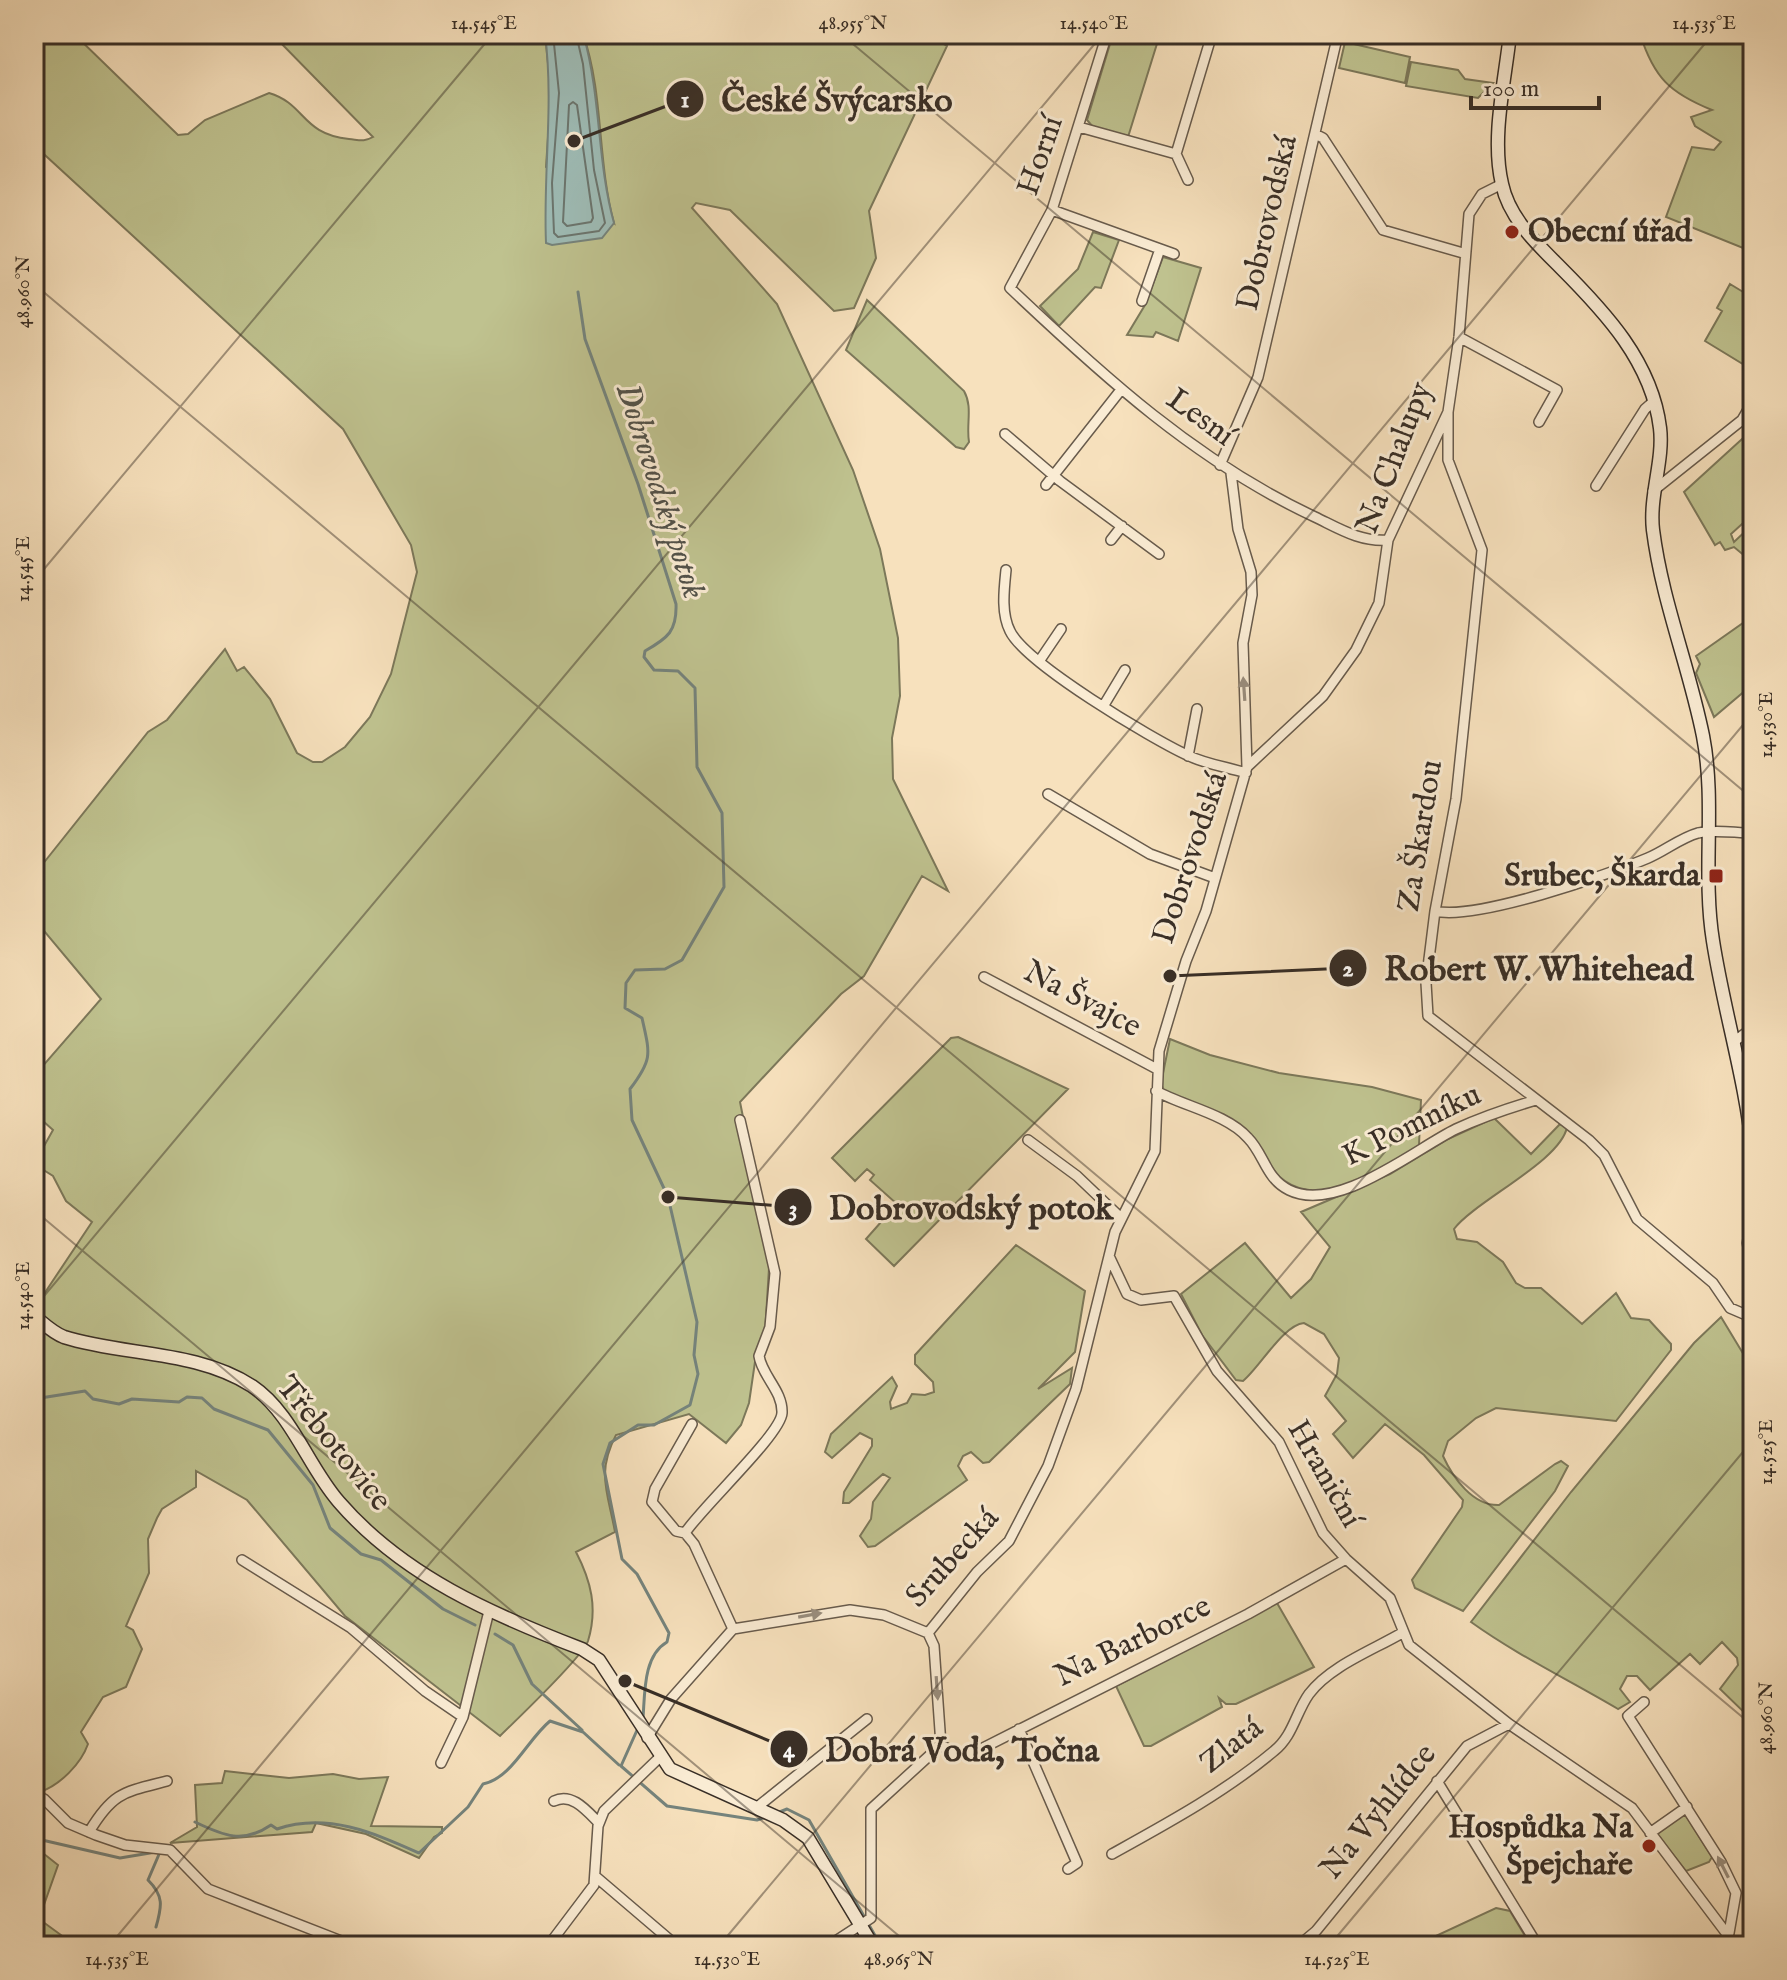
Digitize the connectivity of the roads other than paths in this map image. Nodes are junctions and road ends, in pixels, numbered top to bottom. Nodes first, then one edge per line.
1 (1107, 34) edge
2 (1212, 34) edge
3 (1338, 34) edge
4 (1510, 34) edge
5 (1079, 127) junction
6 (1315, 134) junction
7 (1176, 154) junction
8 (1188, 180) dead end
9 (1502, 184) junction
10 (1052, 210) junction
11 (1160, 249) junction
12 (1463, 253) junction
13 (1174, 254) dead end
14 (1010, 288) joint
15 (1142, 301) dead end
16 (1459, 337) junction
17 (1120, 391) junction
18 (1753, 401) edge
19 (1653, 402) junction
20 (1448, 412) junction
21 (1539, 422) dead end
22 (1005, 434) dead end
23 (1220, 465) junction
24 (1231, 473) junction
25 (1055, 476) junction
26 (1046, 485) dead end
27 (1596, 486) dead end
28 (1653, 491) junction
29 (1122, 526) junction
30 (1111, 540) dead end
31 (1388, 540) junction
32 (1159, 554) dead end
33 (1006, 570) dead end
34 (1061, 629) dead end
35 (1040, 660) junction
36 (1125, 670) dead end
37 (1104, 705) junction
38 (1197, 709) dead end
39 (1188, 756) junction
40 (1247, 770) junction
41 (1048, 794) dead end
42 (1708, 831) junction
43 (1753, 833) edge
44 (1215, 878) junction
45 (1435, 911) junction
46 (984, 977) dead end
47 (1753, 1028) edge
48 (1736, 1040) junction
49 (1157, 1069) junction
50 (1156, 1091) junction
51 (1536, 1100) junction
52 (740, 1120) dead end
53 (1028, 1140) dead end
54 (1753, 1154) edge
55 (1753, 1214) edge
56 (1120, 1217) junction
57 (1109, 1256) junction
58 (1753, 1272) edge
59 (1753, 1314) edge
60 (34, 1316) edge
61 (1076, 1389) joint
62 (692, 1424) dead end
63 (685, 1533) junction
64 (1346, 1559) junction
65 (242, 1560) dead end
66 (489, 1611) junction
67 (733, 1629) junction
68 (928, 1633) junction
69 (1402, 1633) junction
70 (1644, 1702) dead end
71 (463, 1717) junction
72 (867, 1719) dead end
73 (1509, 1724) junction
74 (1019, 1729) junction
75 (646, 1736) junction
76 (941, 1745) junction
77 (660, 1757) junction
78 (441, 1763) dead end
79 (167, 1781) dead end
80 (1437, 1781) junction
81 (34, 1794) edge
82 (554, 1801) dead end
83 (1687, 1807) junction
84 (760, 1810) junction
85 (599, 1823) junction
86 (92, 1833) junction
87 (1650, 1833) junction
88 (1112, 1854) dead end
89 (1068, 1869) dead end
90 (595, 1876) junction
91 (866, 1922) junction
92 (1729, 1933) junction
93 (354, 1946) edge
94 (548, 1946) edge
95 (677, 1946) edge
96 (828, 1946) edge
97 (873, 1946) edge
98 (1298, 1946) edge
99 (1538, 1946) edge
100 (1736, 1946) edge

1 - 5 street, Horní
2 - 7 street
3 - 6 street, Dobrovodská
4 - 9 main road
5 - 7 street
5 - 10 street, Horní
6 - 12 street
6 - 23 street, Dobrovodská
7 - 8 street
9 - 12 street, Na Chalupy
9 - 19 main road
10 - 11 street
10 - 14 street, Horní
11 - 13 street
11 - 15 street
12 - 16 street, Na Chalupy
14 - 17 street, Lesní
16 - 20 street, Na Chalupy
16 - 21 street
17 - 23 street, Lesní
17 - 25 street
18 - 28 street
19 - 27 street
19 - 28 main road
20 - 31 street, Na Chalupy
20 - 45 street, Za Škardou
22 - 25 street
23 - 24 street, Lesní
24 - 31 street, Lesní
40 -> 24 street, Dobrovodská
25 - 26 street
25 - 29 street
28 - 42 main road
29 - 30 street
29 - 32 street
31 - 40 street, Na Chalupy
33 - 35 street
34 - 35 street
35 - 37 street
36 - 37 street
37 - 39 street
38 - 39 street
39 - 40 street
40 - 44 street, Dobrovodská
41 - 44 street
42 - 43 street
42 - 45 street
42 - 48 main road
44 - 49 street, Dobrovodská
45 - 51 street, Za Škardou
46 - 49 street, Na Švajce
47 - 48 street
48 - 54 main road
49 - 50 street, Dobrovodská
50 - 51 street, K Pomníku
50 - 56 street, Dobrovodská
51 - 59 street, Za Škardou
52 - 63 street
53 - 56 street
55 - 58 main road
56 - 57 street, Dobrovodská
57 - 61 street, Dobrovodská
57 - 64 street, Hraniční
60 - 66 main road, Třebotovice
61 - 68 street, Srubecká
62 - 63 street
63 - 67 street
64 - 69 street, Hraniční
64 - 74 street, Na Barborce
65 - 71 street
66 - 71 street
66 - 75 main road, Třebotovice
67 -> 68 street, Srubecká
67 - 75 street
68 -> 76 street
69 - 73 street, Hraniční
69 - 88 street, Zlatá
70 - 83 street
71 - 78 street
72 - 84 street
73 - 80 street, Na Vyhlídce
73 - 87 street, Hraniční
74 - 76 street, Na Barborce
74 - 89 street
75 - 77 main road, Třebotovice
76 - 91 street
77 - 84 main road, Třebotovice
77 - 85 street
79 - 86 street
80 - 98 street, Na Vyhlídce
80 - 99 street
81 - 86 street
82 - 85 street
83 - 87 street
92 -> 83 street
84 - 91 main road, Třebotovice
85 - 90 street
86 - 93 street
87 - 92 street, Hraniční
90 - 94 street
90 - 95 street
91 - 96 street
91 - 97 main road, Třebotovice
92 - 100 street, Hraniční

